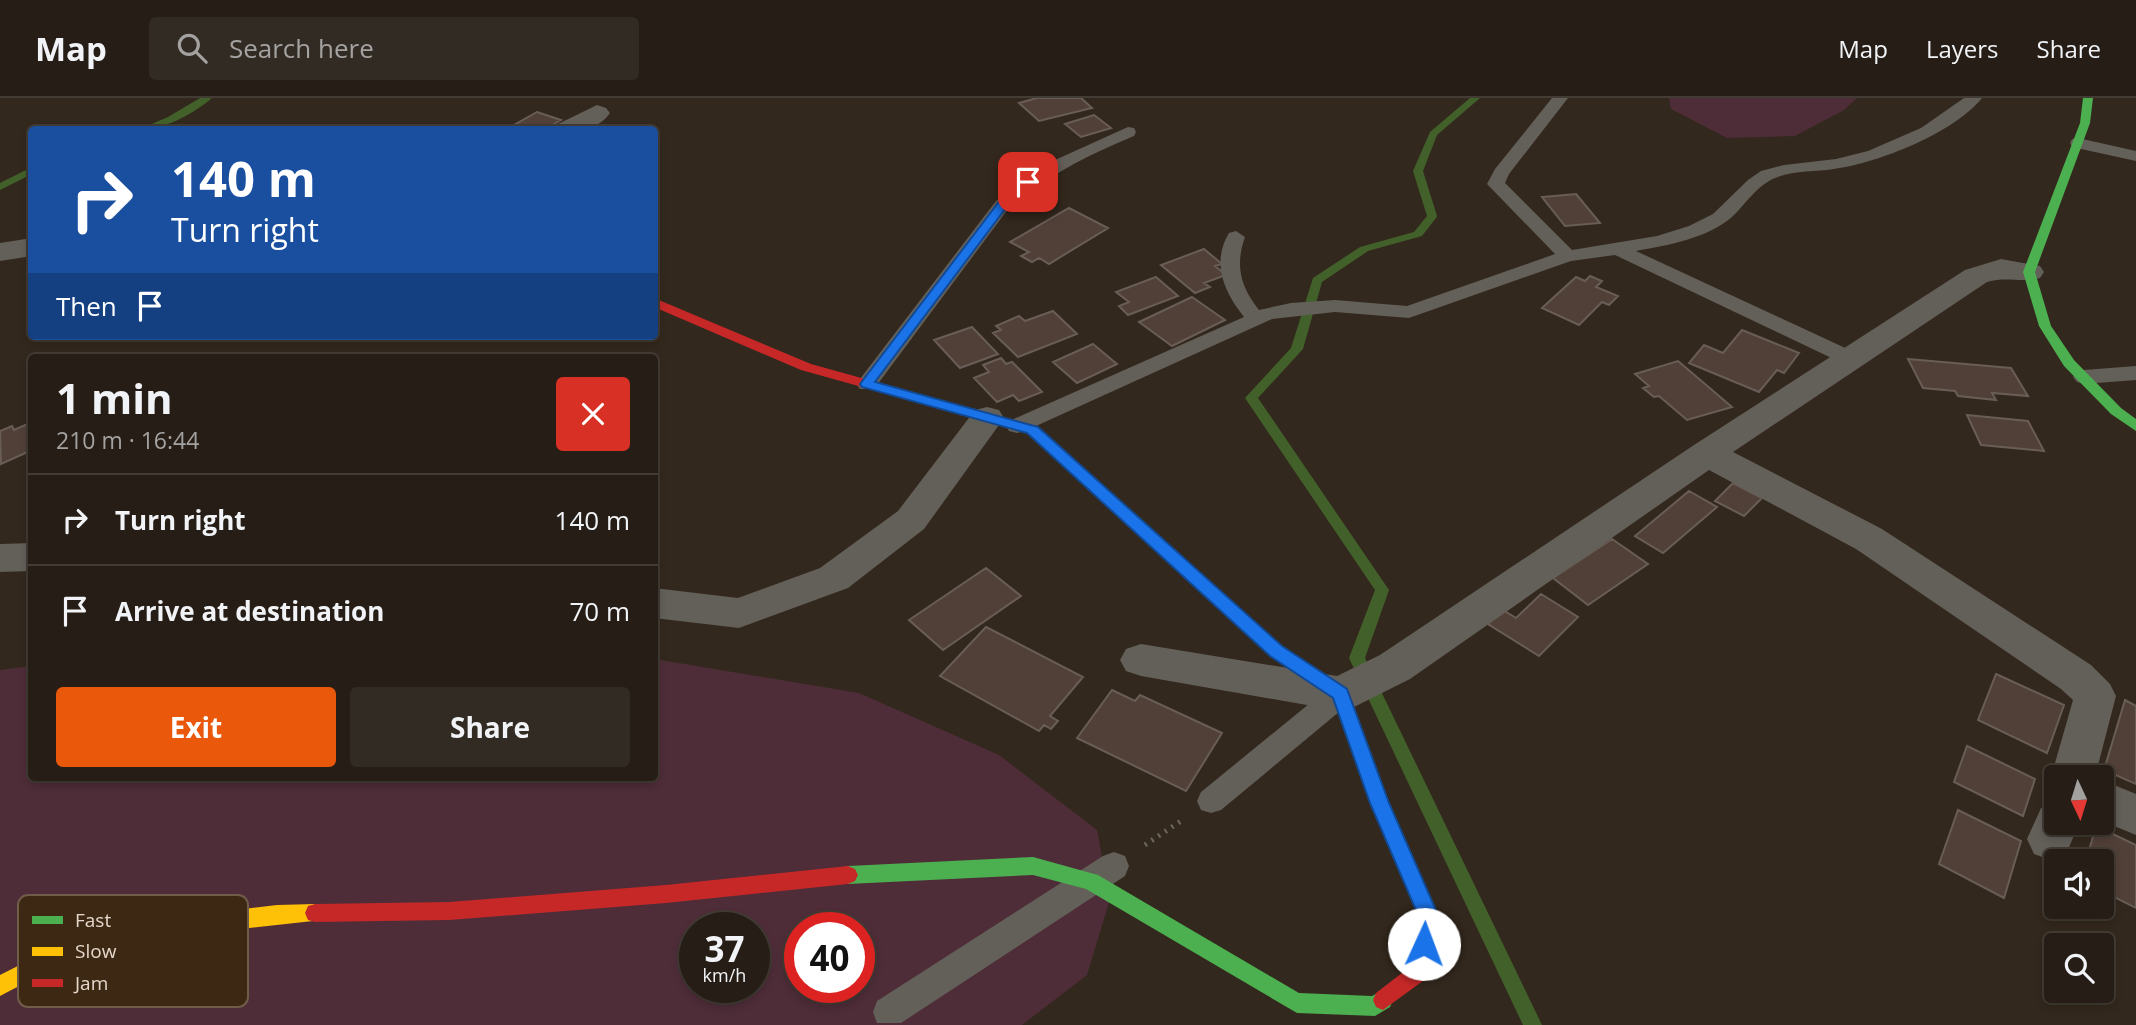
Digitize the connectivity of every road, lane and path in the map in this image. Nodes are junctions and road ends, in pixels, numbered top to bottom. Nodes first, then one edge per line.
1 (1560, 98) edge
2 (1975, 98) edge
3 (2088, 98) edge
4 (597, 113) dead end
5 (575, 126) edge
6 (1128, 132) dead end
7 (2079, 140) junction
8 (2136, 149) edge
9 (2136, 156) edge
10 (1236, 237) dead end
11 (28, 248) edge
12 (1617, 249) junction
13 (0, 252) edge
14 (1568, 256) junction
15 (2029, 272) junction
16 (658, 304) edge
17 (1255, 318) junction
18 (1849, 358) junction
19 (2136, 373) edge
20 (2084, 377) junction
21 (867, 384) junction
22 (1002, 422) junction
23 (2136, 426) edge
24 (1706, 453) junction
25 (28, 557) edge
26 (0, 558) edge
27 (658, 603) edge
28 (1142, 660) dead end
29 (1346, 692) junction
30 (2076, 765) edge
31 (1211, 801) joint
32 (2114, 806) edge
33 (2136, 816) edge
34 (1103, 874) junction
35 (248, 918) edge
36 (18, 977) edge
37 (0, 986) edge
38 (889, 1012) dead end

1 - 14 lane
2 - 12 lane
3 - 7 street
4 - 5 street
6 - 21 lane
7 - 8 lane
7 - 9 lane
7 - 15 street
10 - 17 lane
11 - 13 street
12 - 14 lane
12 - 18 lane
14 - 17 lane
15 - 18 street
15 - 20 street
16 - 21 street
17 - 22 lane
18 - 24 street
19 - 20 lane
20 - 23 street
21 - 22 street
22 - 27 street
22 - 29 street
24 - 29 street
24 - 30 street
25 - 26 street
28 - 29 street
29 - 31 lane
29 - 34 street
31 - 34 path
32 - 33 street
34 - 35 street
34 - 38 lane
36 - 37 street

